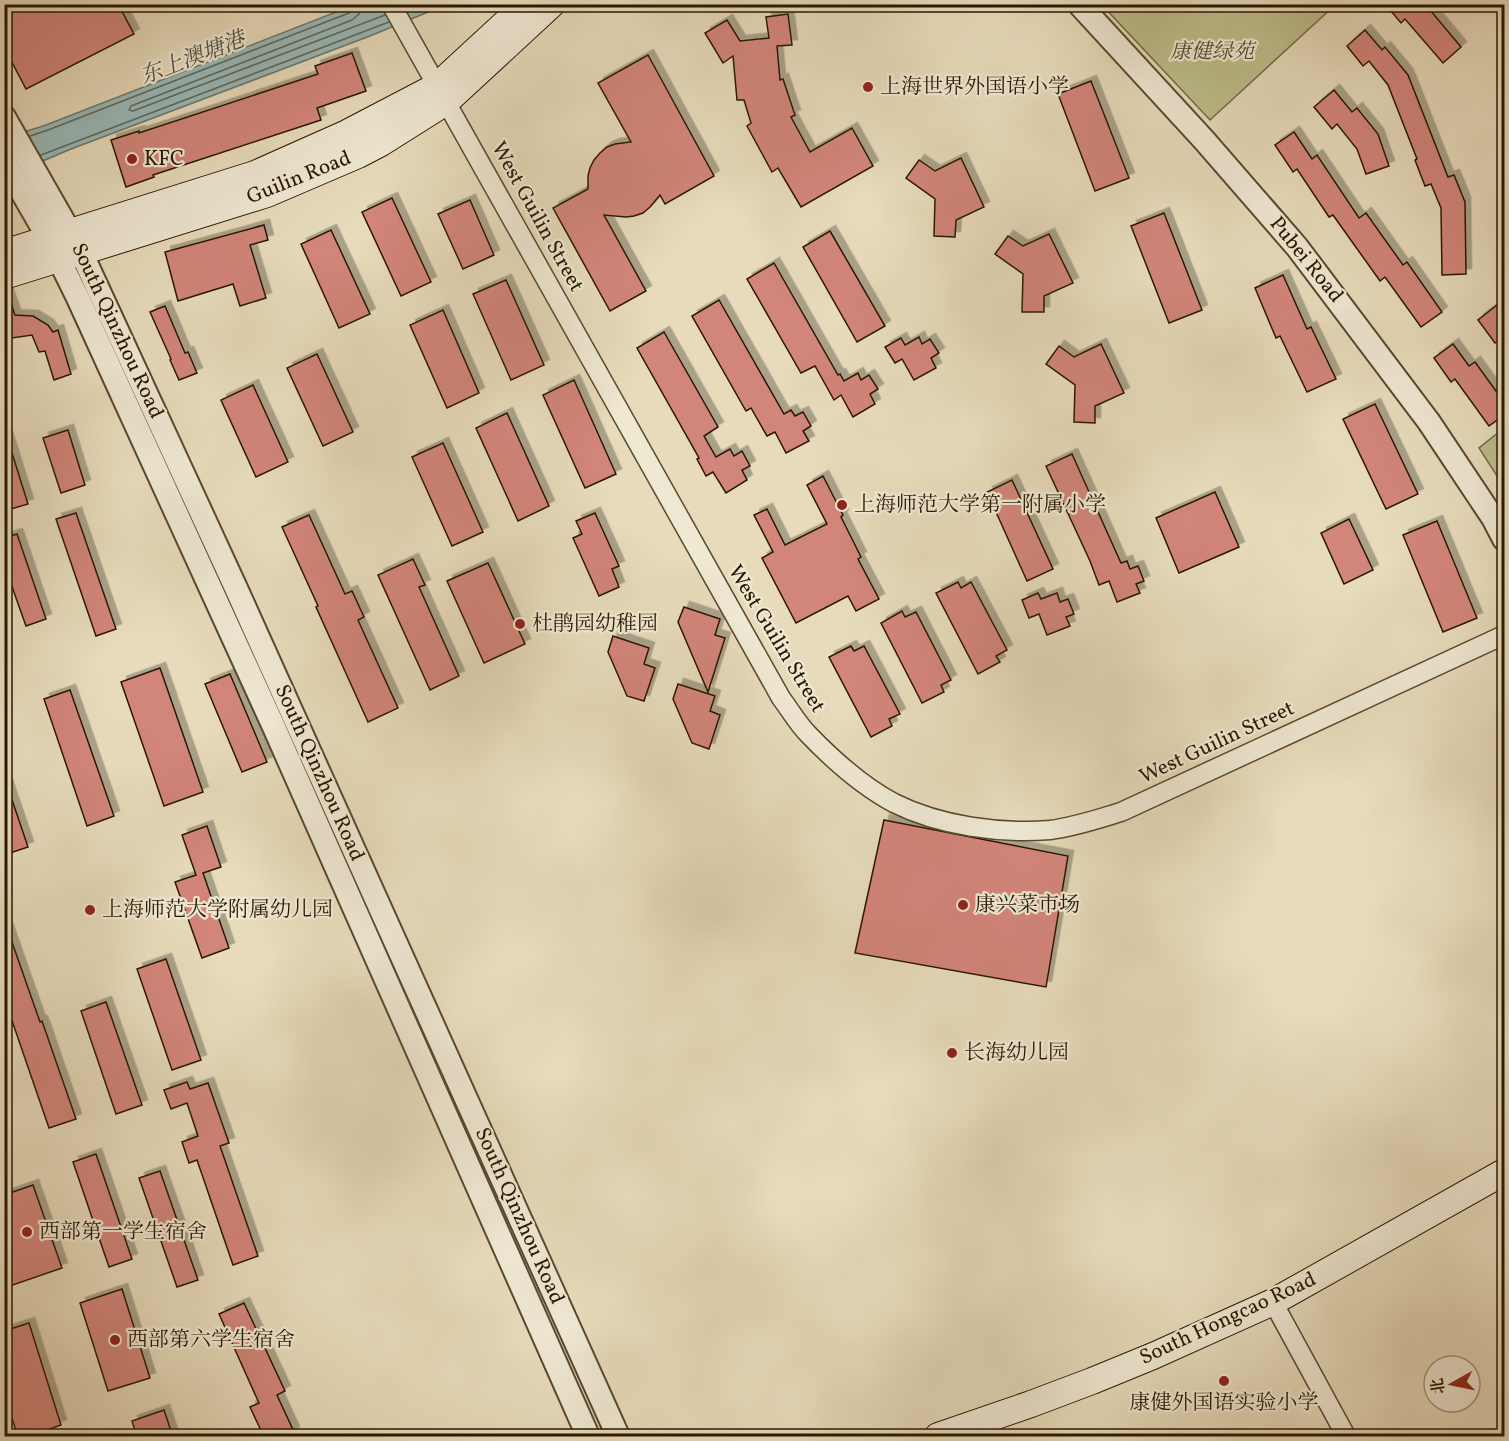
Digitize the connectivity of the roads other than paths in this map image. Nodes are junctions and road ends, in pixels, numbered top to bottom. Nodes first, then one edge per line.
1 (391, 4) edge
2 (526, 4) edge
3 (552, 4) edge
4 (1078, 4) edge
5 (442, 94) junction
6 (9, 125) edge
7 (4, 161) edge
8 (26, 177) junction
9 (65, 245) junction
10 (4, 253) edge
11 (4, 276) edge
12 (1504, 538) edge
13 (1504, 635) edge
14 (1504, 1172) edge
15 (1273, 1302) junction
16 (588, 1437) edge
17 (618, 1437) edge
18 (938, 1437) edge
19 (1346, 1437) edge

1 - 5 street, West Guilin Street
2 - 5 main road, Guilin Road
3 - 5 main road, Guilin Road
4 - 12 street, Pubei Road
5 - 9 main road, Guilin Road
5 - 13 street, West Guilin Street
6 - 8 street, South Qinzhou Road
7 - 8 street, South Qinzhou Road
8 - 9 street, South Qinzhou Road
9 - 10 main road, Guilin Road
9 - 11 main road, Guilin Road
9 - 16 street, South Qinzhou Road
9 - 17 street, South Qinzhou Road
14 - 15 main road, South Hongcao Road
15 - 18 main road, South Hongcao Road
15 - 19 street

